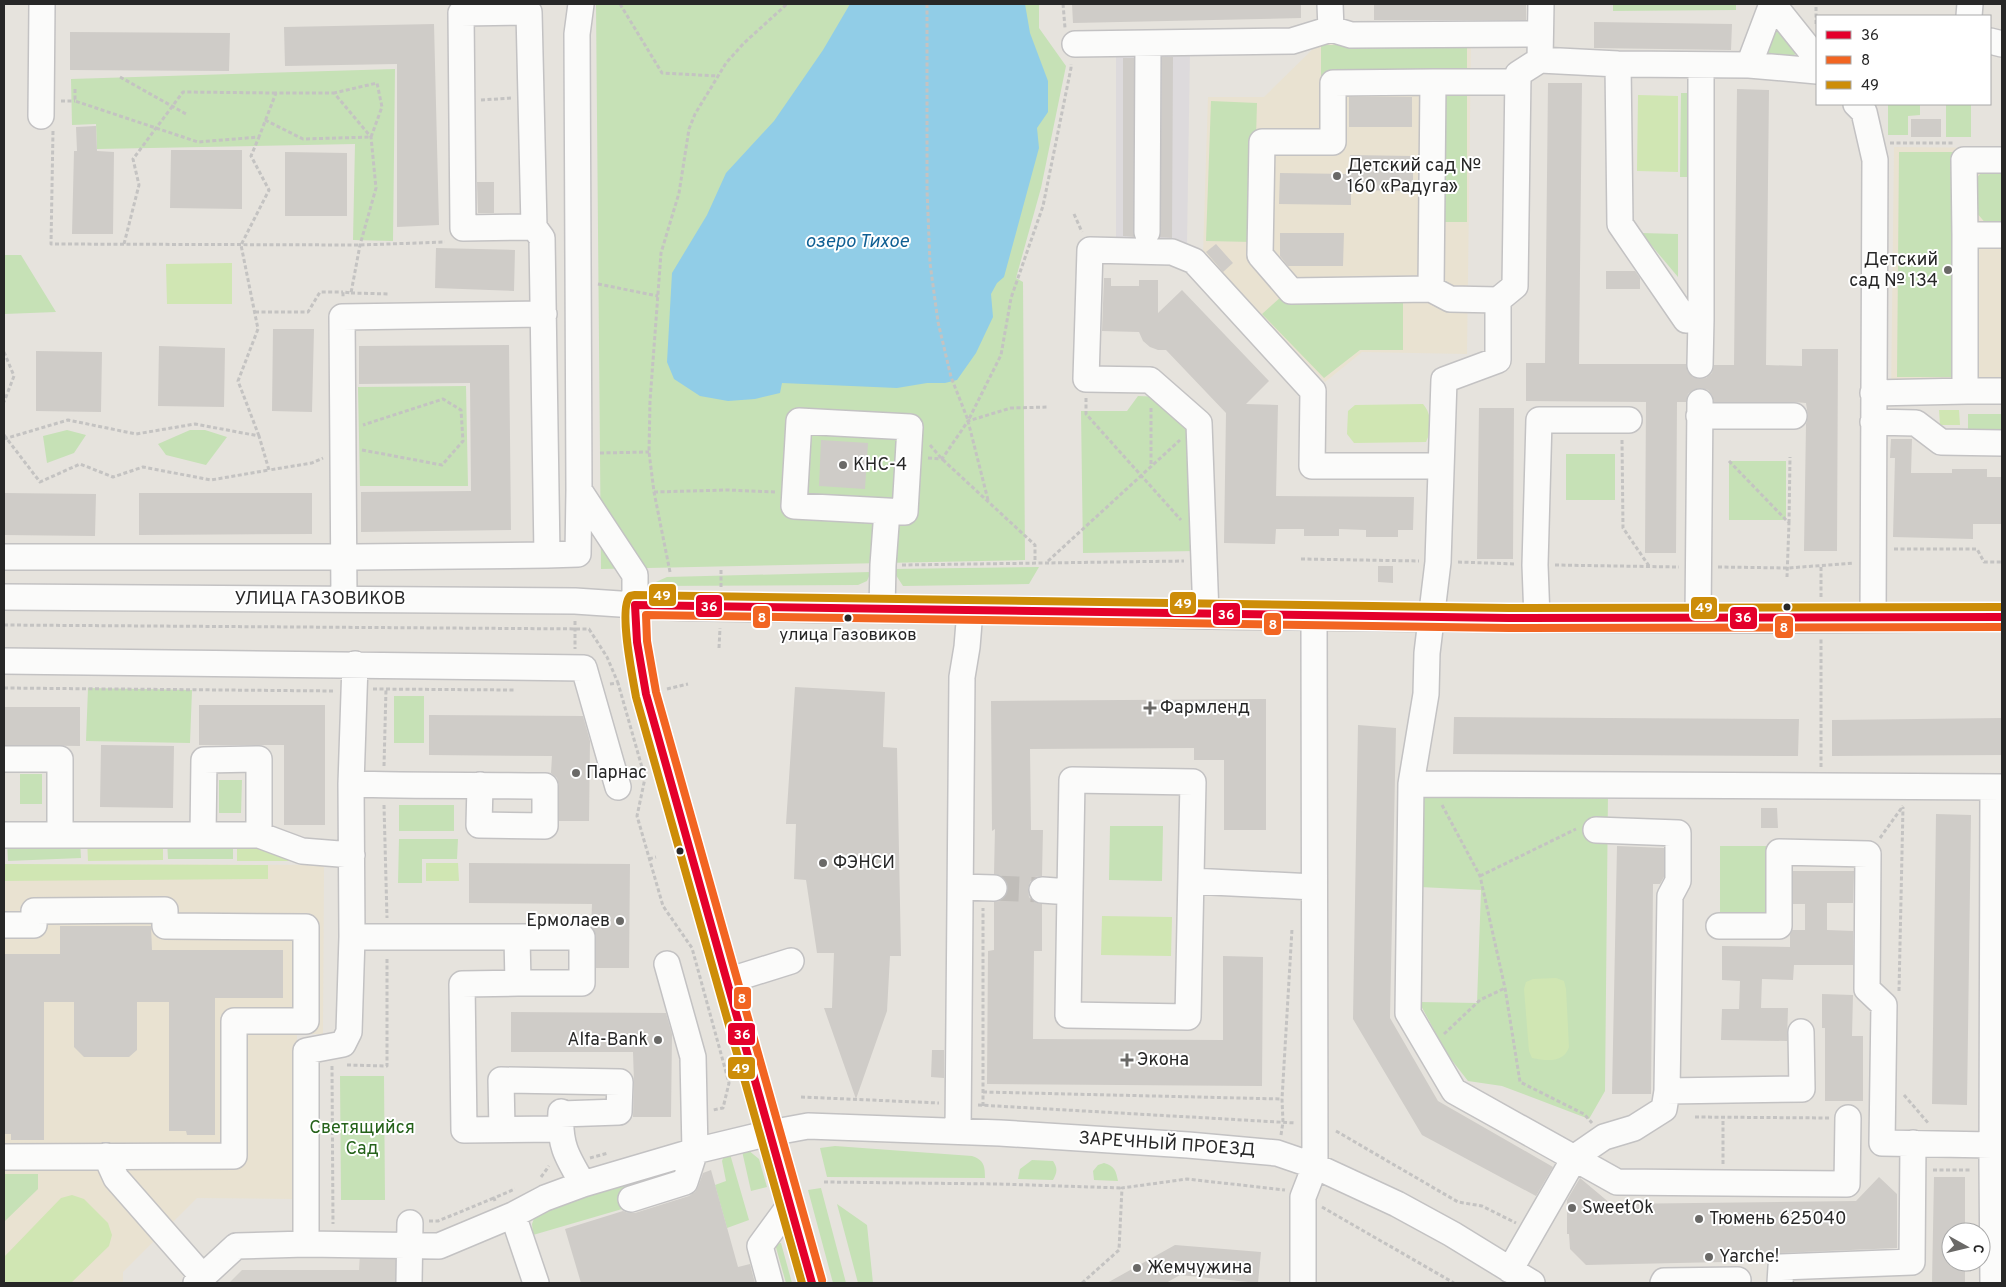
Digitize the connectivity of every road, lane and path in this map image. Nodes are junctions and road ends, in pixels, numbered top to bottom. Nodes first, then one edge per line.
1 (42, 4) edge
2 (581, 4) edge
3 (620, 4) edge
4 (787, 4) edge
5 (927, 4) edge
6 (1063, 4) edge
7 (1330, 4) edge
8 (1541, 4) edge
9 (1772, 4) edge
10 (1331, 29) junction
11 (1540, 34) junction
12 (1148, 44) junction
13 (1070, 45) junction
14 (1816, 58) edge
15 (1540, 60) junction
16 (1618, 64) junction
17 (1701, 64) junction
18 (1749, 65) junction
19 (1816, 71) edge
20 (718, 76) junction
21 (120, 77) dead end
22 (1433, 82) junction
23 (1518, 82) junction
24 (75, 88) dead end
25 (276, 93) junction
26 (334, 93) junction
27 (531, 98) junction
28 (462, 100) junction
29 (75, 101) junction
30 (1857, 105) edge
31 (172, 107) junction
32 (186, 114) dead end
33 (49, 116) junction
34 (265, 120) junction
35 (156, 130) junction
36 (259, 137) junction
37 (371, 137) junction
38 (1888, 143) dead end
39 (1955, 143) dead end
40 (2002, 160) edge
41 (534, 227) junction
42 (1147, 232) dead end
43 (1964, 235) junction
44 (2002, 235) edge
45 (445, 242) dead end
46 (124, 244) junction
47 (241, 245) junction
48 (360, 245) junction
49 (578, 280) junction
50 (1431, 289) junction
51 (658, 296) junction
52 (1498, 300) junction
53 (342, 304) junction
54 (255, 312) junction
55 (544, 314) junction
56 (1701, 320) junction
57 (4, 352) edge
58 (1700, 365) dead end
59 (1086, 379) junction
60 (1150, 380) junction
61 (1966, 391) junction
62 (2002, 391) edge
63 (1873, 393) junction
64 (4, 402) edge
65 (1048, 407) dead end
66 (1794, 416) dead end
67 (1625, 420) joint
68 (968, 421) junction
69 (1873, 422) junction
70 (1199, 423) junction
71 (361, 426) dead end
72 (259, 436) junction
73 (5, 437) edge
74 (924, 438) dead end
75 (2002, 443) edge
76 (343, 448) junction
77 (649, 452) junction
78 (578, 453) junction
79 (1790, 457) dead end
80 (927, 458) dead end
81 (942, 459) junction
82 (1729, 461) dead end
83 (1440, 466) junction
84 (1151, 467) junction
85 (269, 470) junction
86 (1140, 476) junction
87 (579, 490) junction
88 (654, 492) junction
89 (783, 493) dead end
90 (988, 502) junction
91 (888, 511) junction
92 (1789, 523) junction
93 (1204, 552) junction
94 (547, 555) junction
95 (4, 557) edge
96 (344, 557) junction
97 (1301, 559) dead end
98 (1035, 562) junction
99 (1047, 562) junction
100 (1438, 562) junction
101 (1872, 562) junction
102 (2002, 562) edge
103 (883, 565) junction
104 (1535, 565) junction
105 (1821, 565) junction
106 (1649, 567) junction
107 (1698, 567) junction
108 (1788, 568) junction
109 (670, 572) dead end
110 (1787, 577) dead end
111 (4, 597) edge
112 (344, 598) junction
113 (635, 605) junction
114 (882, 609) junction
115 (970, 610) junction
116 (1206, 615) junction
117 (1314, 616) junction
118 (1430, 618) junction
119 (2002, 618) edge
120 (1537, 619) junction
121 (1698, 619) junction
122 (1821, 619) junction
123 (1873, 619) junction
124 (4, 625) edge
125 (4, 661) edge
126 (355, 664) junction
127 (618, 683) junction
128 (4, 688) edge
129 (590, 688) junction
130 (386, 689) junction
131 (354, 690) junction
132 (516, 690) dead end
133 (4, 759) edge
134 (351, 784) junction
135 (1411, 784) junction
136 (480, 785) dead end
137 (1821, 785) junction
138 (383, 786) junction
139 (618, 787) dead end
140 (1998, 787) edge
141 (1903, 796) junction
142 (1587, 829) joint
143 (4, 835) edge
144 (60, 835) junction
145 (203, 835) junction
146 (259, 835) junction
147 (1868, 854) junction
148 (352, 855) junction
149 (656, 857) dead end
150 (649, 859) junction
151 (1480, 876) junction
152 (1191, 881) junction
153 (960, 887) junction
154 (1314, 887) junction
155 (994, 888) tunnel mouth
156 (1042, 890) tunnel mouth
157 (1070, 892) junction
158 (1292, 924) dead end
159 (4, 925) edge
160 (1719, 926) dead end
161 (388, 936) junction
162 (352, 937) junction
163 (517, 937) junction
164 (791, 961) dead end
165 (667, 964) dead end
166 (727, 981) junction
167 (518, 983) junction
168 (1505, 988) junction
169 (1899, 1000) dead end
170 (306, 1021) junction
171 (1801, 1032) dead end
172 (1429, 1049) junction
173 (306, 1051) junction
174 (332, 1065) dead end
175 (560, 1081) junction
176 (1898, 1087) dead end
177 (1667, 1091) junction
178 (983, 1092) dead end
179 (1282, 1099) junction
180 (696, 1117) junction
181 (1695, 1117) dead end
182 (1723, 1117) junction
183 (1848, 1118) joint
184 (560, 1121) junction
185 (1930, 1125) dead end
186 (502, 1129) junction
187 (958, 1131) junction
188 (770, 1133) junction
189 (1604, 1136) junction
190 (1913, 1143) junction
191 (1992, 1145) junction
192 (695, 1151) junction
193 (609, 1153) dead end
194 (1277, 1154) junction
195 (106, 1156) junction
196 (4, 1157) edge
197 (1575, 1157) junction
198 (567, 1158) junction
199 (1315, 1166) junction
200 (534, 1180) dead end
201 (824, 1182) dead end
202 (1723, 1183) junction
203 (583, 1184) junction
204 (518, 1187) dead end
205 (1122, 1188) junction
206 (1303, 1197) junction
207 (631, 1199) dead end
208 (790, 1205) junction
209 (507, 1218) junction
210 (410, 1234) junction
211 (306, 1244) junction
212 (1510, 1270) junction
213 (199, 1280) edge
214 (1738, 1280) dead end
215 (409, 1283) edge
216 (536, 1283) edge
217 (770, 1283) edge
218 (812, 1283) edge
219 (1082, 1283) edge
220 (1303, 1283) edge
221 (1454, 1283) edge
222 (1532, 1283) edge
223 (1663, 1283) edge
224 (1780, 1283) edge
225 (1994, 1283) edge

1 - 33 street
2 - 49 street
3 - 20 path
4 - 20 path
5 - 68 path
6 - 13 path
7 - 10 street
8 - 11 street
9 - 14 street
9 - 18 street
10 - 11 street
10 - 12 street
11 - 15 street
12 - 13 street
12 - 42 street
13 - 68 path
15 - 16 street
15 - 23 street
16 - 17 street
16 - 56 street
17 - 18 street
17 - 56 street
18 - 19 street
20 - 51 path
21 - 31 path
22 - 23 street
22 - 50 street
22 - 50 street
23 - 52 street
24 - 29 path
25 - 26 path
25 - 31 path
25 - 34 path
26 - 37 path
26 - 37 path
27 - 28 path
27 - 28 street
27 - 41 street
28 - 41 street
29 - 33 path
29 - 35 path
30 - 63 street
31 - 32 path
31 - 35 path
33 - 46 path
34 - 36 path
34 - 37 path
35 - 36 path
35 - 46 path
36 - 47 path
37 - 48 path
38 - 39 path
40 - 43 street
41 - 55 street
43 - 44 street
43 - 61 street
45 - 48 path
46 - 47 path
47 - 48 path
47 - 54 path
48 - 53 path
49 - 51 path
49 - 78 street
50 - 52 street
51 - 77 path
52 - 83 street
53 - 54 path
53 - 55 street
53 - 76 street
54 - 72 path
55 - 94 street
56 - 58 street
57 - 64 path
59 - 60 street
59 - 83 street
59 - 86 path
60 - 70 street
60 - 84 path
61 - 62 street
61 - 63 street
63 - 69 street
65 - 68 path
66 - 107 street
67 - 104 street
67 - 106 path
68 - 81 path
68 - 90 path
69 - 75 street
69 - 101 street
70 - 84 path
70 - 93 street
71 - 76 path
72 - 73 path
72 - 85 path
73 - 85 path
74 - 81 path
76 - 85 path
76 - 96 street
77 - 78 path
77 - 88 path
78 - 87 street
79 - 92 path
80 - 81 path
81 - 90 path
82 - 92 path
83 - 100 street
84 - 86 path
86 - 93 path
86 - 99 path
87 - 94 street
87 - 113 street
88 - 89 path
88 - 109 path
90 - 98 path
91 - 91 street
91 - 103 street
92 - 108 path
93 - 99 path
93 - 116 street
94 - 96 street
95 - 96 street
96 - 112 street
97 - 100 path
98 - 99 path
98 - 103 path
100 - 104 path
100 - 118 street
101 - 102 path
101 - 105 path
101 - 123 street
103 - 114 street
104 - 106 path
104 - 120 street
105 - 108 path
105 - 122 path
106 - 107 path
107 - 108 path
107 - 121 street
108 - 110 path
111 - 112 street, УЛИЦА ГАЗОВИКОВ
112 - 113 street, УЛИЦА ГАЗОВИКОВ
113 - 114 main road, УЛИЦА ГАЗОВИКОВ
113 - 166 main road
114 - 115 main road, УЛИЦА ГАЗОВИКОВ
115 - 116 main road, УЛИЦА ГАЗОВИКОВ
115 - 153 street
116 - 117 main road, УЛИЦА ГАЗОВИКОВ
117 - 118 main road, УЛИЦА ГАЗОВИКОВ
117 - 154 street
118 - 120 main road, УЛИЦА ГАЗОВИКОВ
118 - 135 street
119 - 123 main road, УЛИЦА ГАЗОВИКОВ
120 - 121 main road, УЛИЦА ГАЗОВИКОВ
121 - 122 main road, УЛИЦА ГАЗОВИКОВ
122 - 123 main road, УЛИЦА ГАЗОВИКОВ
122 - 137 path
124 - 127 path
125 - 126 street
126 - 129 street
126 - 131 street
127 - 129 path
127 - 150 path
128 - 131 path
129 - 139 street
130 - 131 path
130 - 132 path
130 - 138 path
131 - 134 street
133 - 144 street
134 - 138 street
134 - 148 street
135 - 137 street
135 - 151 path
135 - 172 street
136 - 138 street
137 - 141 street
138 - 161 path
140 - 141 street
140 - 191 street
141 - 147 path
141 - 169 path
142 - 151 path
142 - 177 street
143 - 144 street
144 - 145 street
145 - 146 street
145 - 146 street
146 - 148 street
147 - 160 street
147 - 190 street
148 - 162 street
149 - 150 path
150 - 180 path
151 - 168 path
152 - 154 street
152 - 157 street
152 - 157 street
153 - 155 street
153 - 187 street
154 - 199 street
156 - 157 street
158 - 179 path
159 - 170 street
161 - 162 street
161 - 163 street
161 - 174 path
162 - 173 street
163 - 167 street
163 - 167 street
164 - 166 street
165 - 180 street
166 - 188 main road
167 - 186 street
168 - 172 path
168 - 189 path
170 - 173 street
170 - 195 street
171 - 177 street
172 - 197 street
173 - 211 street
175 - 184 street
175 - 184 street
175 - 186 street
176 - 185 path
177 - 189 street
178 - 179 path
179 - 194 path
180 - 192 street
181 - 182 path
182 - 183 path
182 - 202 path
183 - 202 street
184 - 186 street
184 - 198 street
187 - 188 street, ЗАРЕЧНЫЙ ПРОЕЗД
187 - 194 street, ЗАРЕЧНЫЙ ПРОЕЗД
188 - 192 street, ЗАРЕЧНЫЙ ПРОЕЗД
188 - 208 main road
189 - 197 street
190 - 191 street
190 - 224 street
191 - 225 street
192 - 203 street, ЗАРЕЧНЫЙ ПРОЕЗД
192 - 207 street
193 - 198 path
194 - 199 street, ЗАРЕЧНЫЙ ПРОЕЗД
194 - 205 path
195 - 196 street
195 - 213 street
197 - 202 street
197 - 212 street
198 - 200 path
198 - 203 street
199 - 206 street
199 - 212 street, ЗАРЕЧНЫЙ ПРОЕЗД
201 - 205 path
203 - 209 street, ЗАРЕЧНЫЙ ПРОЕЗД
204 - 209 path
205 - 219 path
206 - 220 street
206 - 221 path
208 - 217 street
208 - 218 main road
209 - 210 street, ЗАРЕЧНЫЙ ПРОЕЗД
209 - 216 street
210 - 211 street, ЗАРЕЧНЫЙ ПРОЕЗД
210 - 215 street
211 - 213 street, ЗАРЕЧНЫЙ ПРОЕЗД
212 - 222 street, ЗАРЕЧНЫЙ ПРОЕЗД
214 - 223 street

